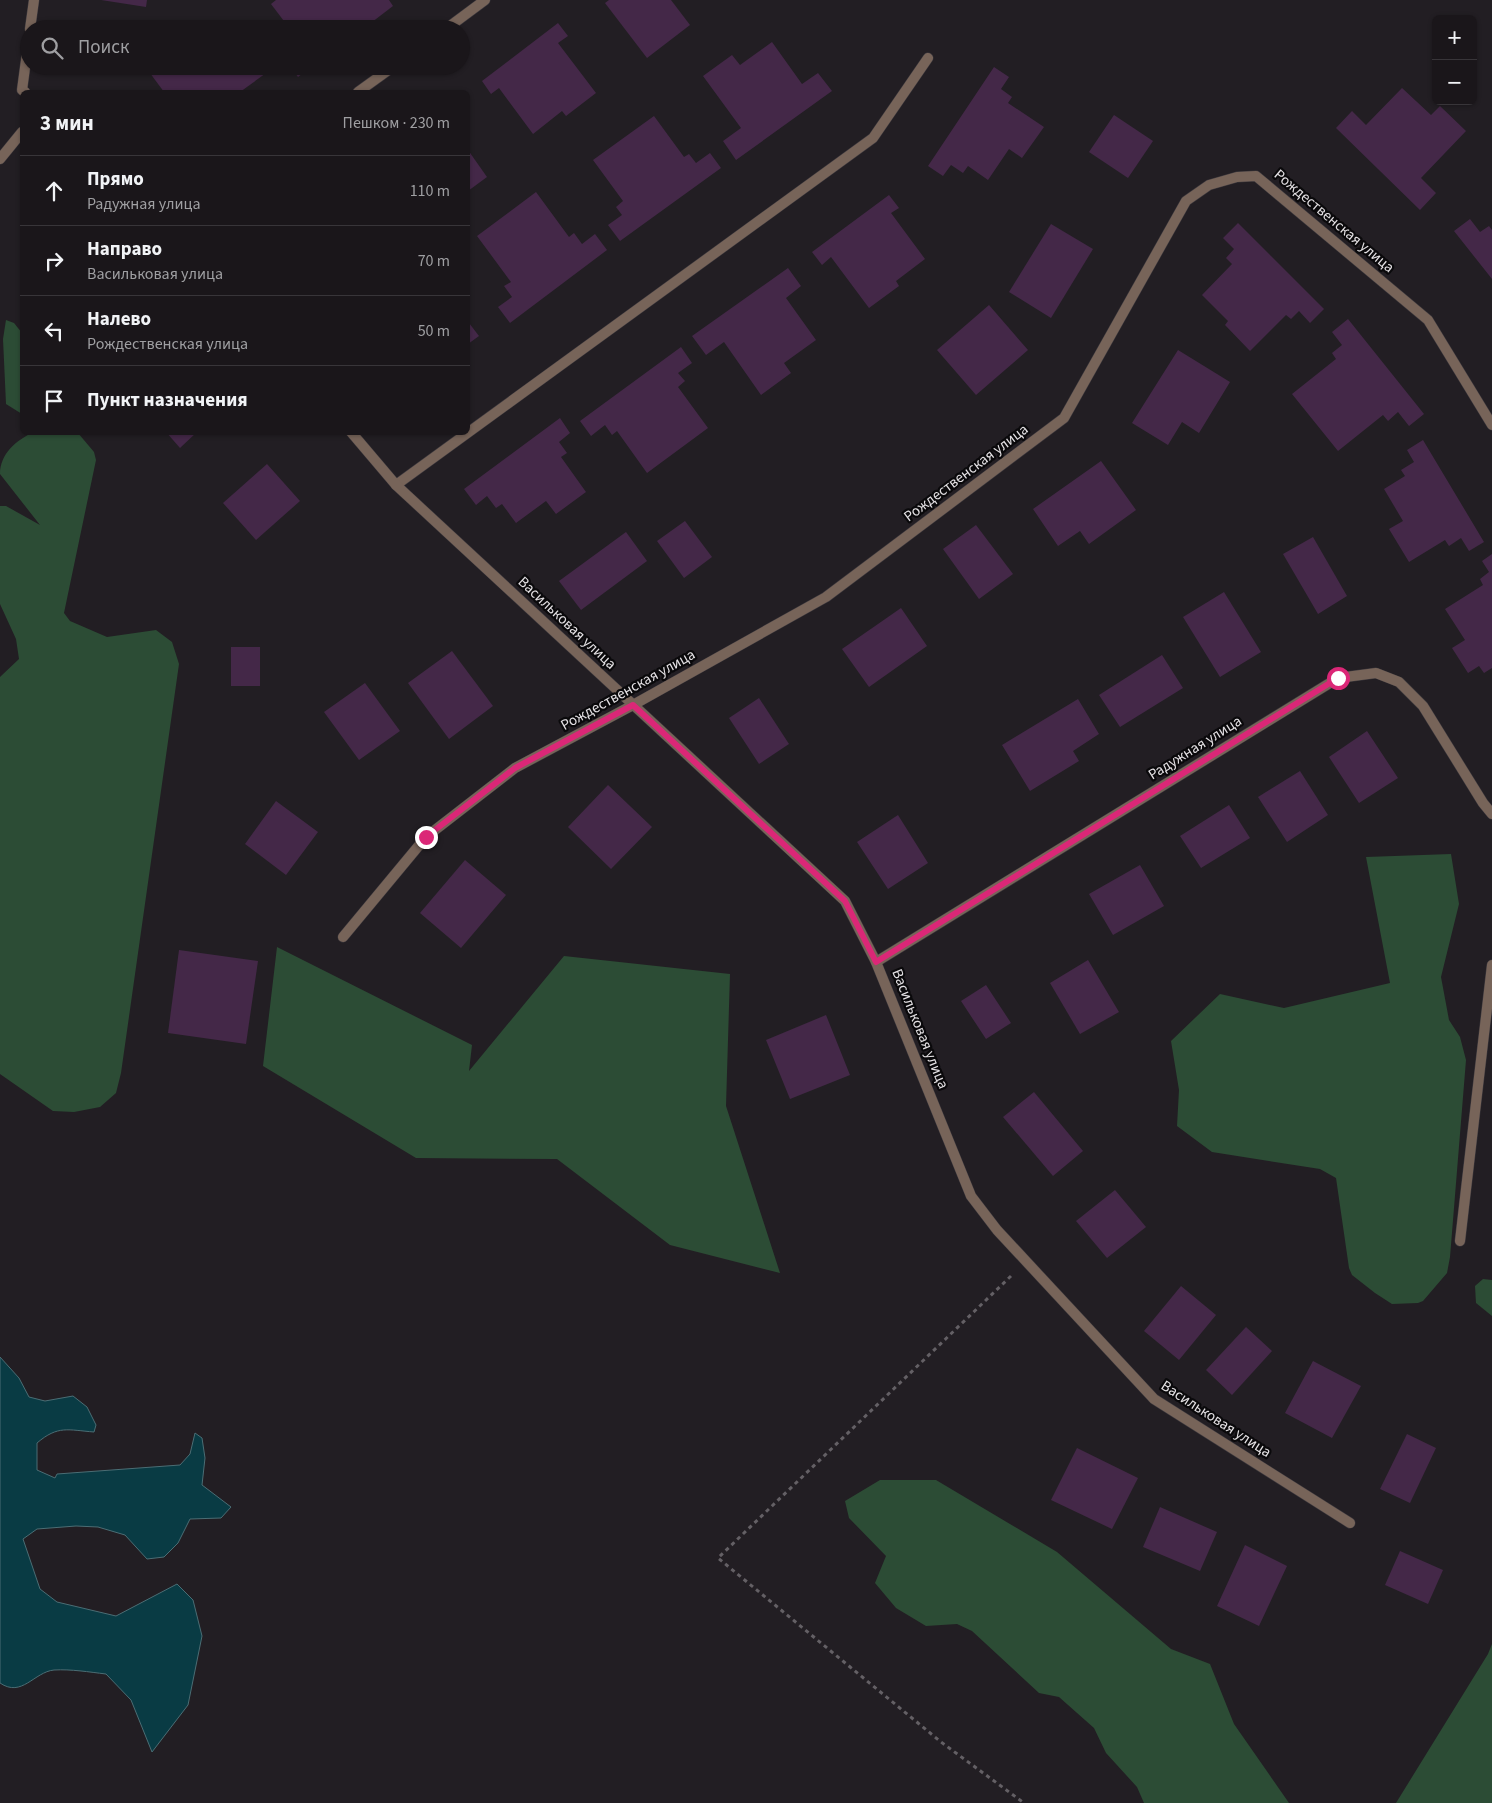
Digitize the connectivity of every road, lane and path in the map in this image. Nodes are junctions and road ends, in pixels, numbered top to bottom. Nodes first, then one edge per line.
1 (34, 0) edge
2 (486, 0) edge
3 (31, 20) edge
4 (458, 20) edge
5 (928, 58) dead end
6 (24, 75) edge
7 (382, 75) edge
8 (22, 90) edge
9 (361, 90) edge
10 (20, 134) edge
11 (0, 158) edge
12 (1492, 424) edge
13 (470, 431) edge
14 (354, 435) edge
15 (465, 435) edge
16 (396, 485) junction
17 (633, 705) junction
18 (1492, 814) edge
19 (343, 936) dead end
20 (876, 962) junction
21 (1492, 965) edge
22 (1460, 1241) dead end
23 (1026, 1261) junction
24 (1350, 1523) dead end
25 (1024, 1803) edge

1 - 3 street
2 - 4 street
5 - 13 street
6 - 8 street
7 - 9 street
10 - 11 street
12 - 17 street, Рождественская улица
14 - 16 street, Васильковая улица
15 - 16 street
16 - 17 street, Васильковая улица
17 - 19 street, Рождественская улица
17 - 20 street, Васильковая улица
18 - 20 street, Радужная улица
20 - 23 street, Васильковая улица
21 - 22 street
23 - 24 street, Васильковая улица
23 - 25 path

